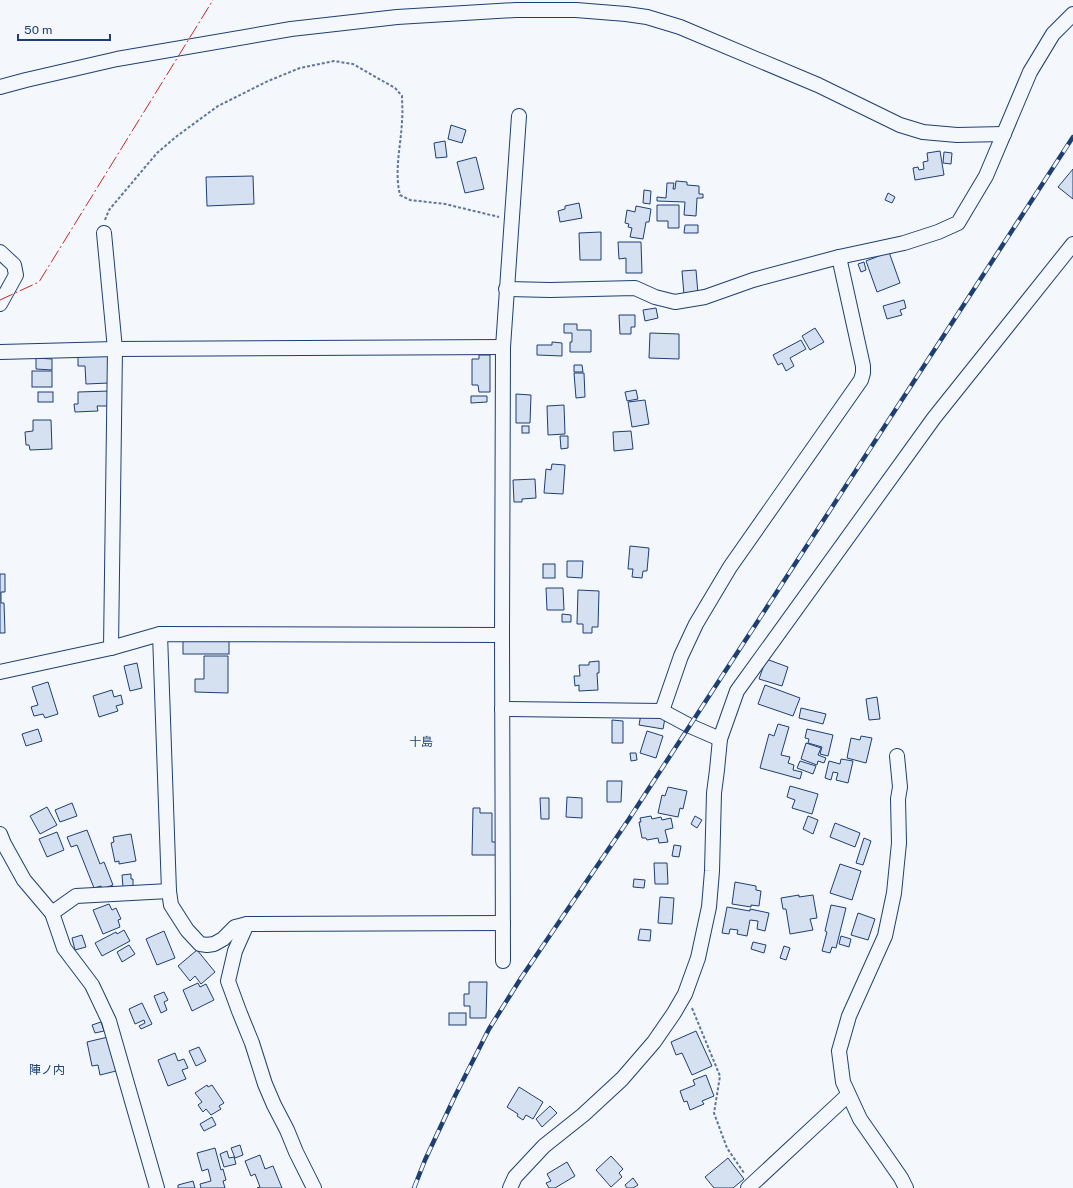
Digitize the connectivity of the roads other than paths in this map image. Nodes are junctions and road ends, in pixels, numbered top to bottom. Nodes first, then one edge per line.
1 (1073, 14) edge
2 (0, 87) edge
3 (519, 116) dead end
4 (1004, 134) junction
5 (104, 233) road end
6 (1073, 244) edge
7 (0, 252) edge
8 (839, 257) junction
9 (506, 289) junction
10 (0, 304) edge
11 (503, 347) junction
12 (115, 349) junction
13 (0, 352) edge
14 (160, 634) junction
15 (502, 635) junction
16 (111, 648) junction
17 (0, 672) edge
18 (502, 709) junction
19 (662, 712) junction
20 (720, 739) junction
21 (896, 756) dead end
22 (0, 834) edge
23 (169, 891) junction
24 (52, 913) junction
25 (503, 923) junction
26 (247, 924) junction
27 (503, 961) dead end
28 (848, 1095) junction
29 (750, 1186) edge
30 (157, 1188) edge
31 (314, 1188) edge
32 (510, 1188) edge
33 (906, 1188) edge

1 - 4 street
2 - 4 street
3 - 9 street
4 - 8 street
5 - 12 street
6 - 20 street
7 - 10 street
8 - 9 street
8 - 19 street
9 - 11 street
11 - 12 street
11 - 15 street
12 - 13 street
12 - 16 street
14 - 15 street
14 - 16 street
14 - 23 street
15 - 18 street
16 - 17 street
18 - 19 street
18 - 25 street
19 - 20 street
20 - 32 street
21 - 28 street
22 - 24 street
23 - 24 street
23 - 26 street
24 - 30 street
25 - 26 street
25 - 27 street
26 - 31 street
28 - 29 street
28 - 33 street

